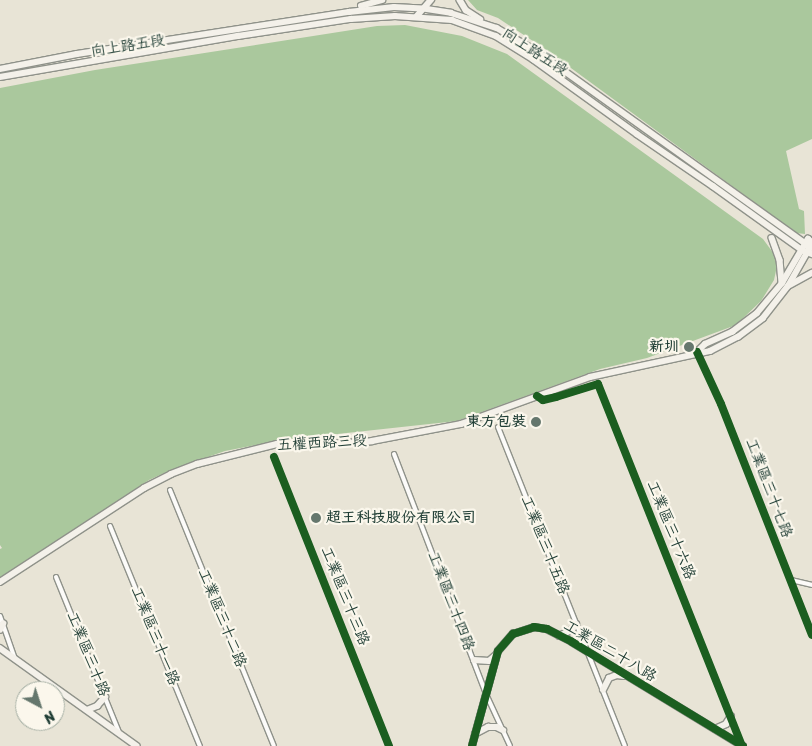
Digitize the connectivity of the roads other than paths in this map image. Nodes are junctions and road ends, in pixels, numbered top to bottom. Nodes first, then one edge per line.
1 (382, 0) edge
2 (431, 0) edge
3 (460, 0) edge
4 (361, 6) dead end
5 (423, 9) junction
6 (416, 17) junction
7 (480, 19) dead end
8 (0, 69) edge
9 (0, 78) edge
10 (772, 238) dead end
11 (808, 249) edge
12 (812, 262) edge
13 (812, 273) edge
14 (782, 283) junction
15 (788, 286) junction
16 (697, 352) junction
17 (538, 396) junction
18 (498, 427) dead end
19 (394, 454) dead end
20 (274, 457) dead end
21 (170, 490) dead end
22 (110, 526) dead end
23 (56, 576) dead end
24 (791, 580) junction
25 (0, 582) edge
26 (812, 585) edge
27 (0, 616) edge
28 (3, 624) junction
29 (576, 624) junction
30 (0, 630) edge
31 (812, 635) edge
32 (559, 636) junction
33 (0, 648) edge
34 (589, 653) junction
35 (497, 654) junction
36 (16, 659) junction
37 (474, 660) junction
38 (626, 676) junction
39 (602, 690) junction
40 (486, 694) junction
41 (105, 697) junction
42 (87, 710) junction
43 (731, 716) junction
44 (715, 729) junction
45 (503, 730) junction
46 (119, 732) junction
47 (475, 734) junction
48 (137, 746) edge
49 (200, 746) edge
50 (274, 746) edge
51 (389, 746) edge
52 (472, 746) edge
53 (510, 746) edge
54 (624, 746) edge
55 (742, 746) edge

1 - 4 main road
2 - 5 main road
3 - 7 main road
5 - 6 main road
5 - 8 main road, 向上路五段
5 - 11 main road, 向上路五段
6 - 9 main road, 向上路五段
6 - 11 main road, 向上路五段
10 - 14 main road
11 - 12 main road, 向上路五段
11 - 14 main road, 五權西路三段
11 - 15 main road, 五權西路三段
13 - 15 main road
14 - 16 main road, 五權西路三段
15 - 16 main road, 五權西路三段
16 - 17 main road, 五權西路三段
16 - 24 street, 工業區三十七路
17 - 25 main road, 五權西路三段
17 - 43 street, 工業區三十六路
18 - 29 street, 工業區三十五路
19 - 37 street, 工業區三十四路
20 - 51 street, 工業區三十三路
21 - 50 street, 工業區三十二路
22 - 49 street, 工業區三十一路
23 - 41 street, 工業區三十路
24 - 26 street
24 - 31 street, 工業區三十七路
27 - 28 street
28 - 30 main road
28 - 36 street
29 - 32 main road
29 - 34 street, 工業區三十五路
32 - 34 main road, 工業區二十八路
32 - 35 main road, 工業區二十八路
33 - 36 main road
34 - 38 main road, 工業區二十八路
34 - 39 street, 工業區三十五路
35 - 37 main road
35 - 40 main road, 工業區二十八路
36 - 42 main road
37 - 40 street, 工業區三十四路
38 - 39 main road
38 - 44 main road, 工業區二十八路
39 - 54 street, 工業區三十五路
40 - 45 street, 工業區三十四路
40 - 47 main road, 工業區二十八路
41 - 42 main road
41 - 46 street, 工業區三十路
42 - 46 main road
43 - 44 main road
43 - 55 street, 工業區三十六路
44 - 55 main road, 工業區二十八路
45 - 47 main road
45 - 53 street, 工業區三十四路
46 - 48 main road
47 - 52 main road, 工業區二十八路

